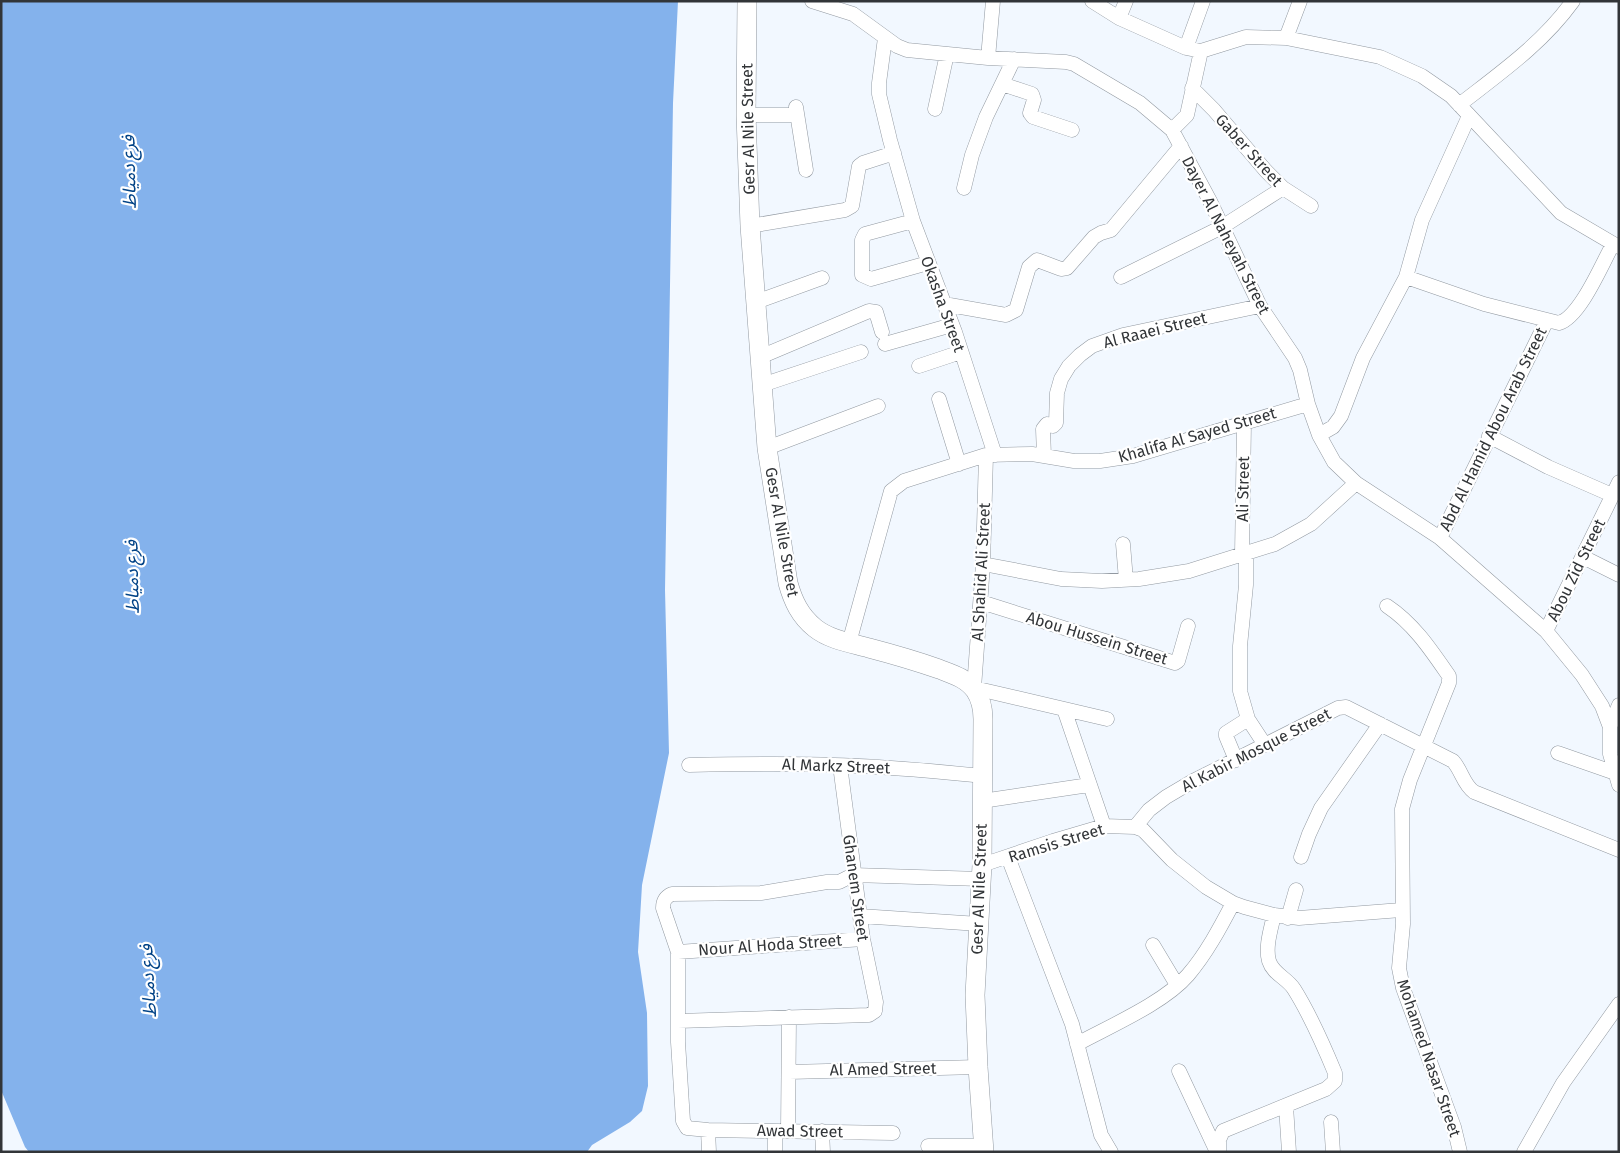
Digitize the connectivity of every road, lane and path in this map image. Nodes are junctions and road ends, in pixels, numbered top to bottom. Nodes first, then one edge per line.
1 (747, 1) edge
2 (812, 1) edge
3 (993, 1) edge
4 (1092, 1) edge
5 (1126, 1) edge
6 (1203, 1) edge
7 (1300, 1) edge
8 (1573, 1) edge
9 (1119, 18) junction
10 (885, 38) junction
11 (1286, 38) junction
12 (1186, 48) junction
13 (1201, 50) junction
14 (947, 54) junction
15 (988, 58) junction
16 (1014, 59) junction
17 (1002, 84) junction
18 (1192, 88) junction
19 (1459, 105) junction
20 (935, 109) dead end
21 (746, 115) junction
22 (1468, 116) junction
23 (1072, 130) dead end
24 (1172, 130) junction
25 (1181, 146) junction
26 (894, 153) junction
27 (806, 170) dead end
28 (964, 188) dead end
29 (1283, 188) junction
30 (1311, 206) dead end
31 (913, 221) junction
32 (750, 226) junction
33 (1222, 227) junction
34 (1616, 245) edge
35 (928, 263) junction
36 (1122, 277) dead end
37 (1406, 277) junction
38 (822, 278) dead end
39 (756, 302) junction
40 (944, 304) junction
41 (1260, 306) junction
42 (1547, 320) junction
43 (952, 326) junction
44 (860, 352) dead end
45 (961, 352) junction
46 (760, 357) junction
47 (919, 366) dead end
48 (762, 385) junction
49 (939, 399) dead end
50 (1308, 404) junction
51 (878, 406) dead end
52 (1244, 423) junction
53 (1319, 435) junction
54 (1489, 436) junction
55 (767, 448) junction
56 (990, 455) junction
57 (1044, 456) junction
58 (959, 464) junction
59 (1619, 482) edge
60 (1356, 483) junction
61 (1612, 495) junction
62 (1440, 538) junction
63 (1123, 544) dead end
64 (1244, 555) junction
65 (1583, 558) junction
66 (984, 564) junction
67 (1619, 575) edge
68 (1126, 580) junction
69 (981, 602) junction
70 (1387, 606) dead end
71 (1188, 626) dead end
72 (1546, 631) junction
73 (850, 643) junction
74 (974, 688) junction
75 (1619, 705) edge
76 (1064, 709) junction
77 (1248, 718) junction
78 (1107, 719) dead end
79 (1380, 724) junction
80 (1610, 727) junction
81 (1265, 745) junction
82 (1422, 747) junction
83 (1558, 753) dead end
84 (1236, 760) junction
85 (689, 765) dead end
86 (841, 773) dead end
87 (982, 776) junction
88 (1617, 779) edge
89 (1089, 785) junction
90 (982, 801) junction
91 (1104, 826) junction
92 (1135, 827) junction
93 (1619, 850) edge
94 (1008, 857) junction
95 (1301, 857) dead end
96 (981, 872) junction
97 (853, 875) junction
98 (1296, 890) dead end
99 (1233, 904) junction
100 (1402, 910) junction
101 (860, 916) junction
102 (1281, 916) junction
103 (979, 924) junction
104 (863, 939) junction
105 (1153, 945) dead end
106 (678, 952) junction
107 (1177, 985) junction
108 (1619, 1004) edge
109 (789, 1017) junction
110 (678, 1021) junction
111 (1077, 1044) junction
112 (978, 1067) junction
113 (1179, 1071) dead end
114 (789, 1072) junction
115 (1286, 1106) junction
116 (1331, 1122) dead end
117 (708, 1130) junction
118 (782, 1131) junction
119 (822, 1131) junction
120 (893, 1133) dead end
121 (928, 1146) dead end
122 (984, 1149) edge
123 (708, 1152) edge
124 (775, 1152) edge
125 (823, 1152) edge
126 (1112, 1152) edge
127 (1218, 1152) edge
128 (1289, 1152) edge
129 (1334, 1152) edge
130 (1460, 1152) edge
131 (1524, 1152) edge

1 - 21 street, Gesr Al Nile Street
2 - 10 street, Dayer Al Naheyah Street
3 - 15 street
4 - 9 street
5 - 9 street
6 - 12 street
7 - 11 street
8 - 19 street
9 - 12 street
10 - 14 street, Dayer Al Naheyah Street
10 - 26 street, Okasha Street
11 - 13 street
11 - 19 street
12 - 13 street
13 - 18 street
14 - 15 street, Dayer Al Naheyah Street
14 - 20 street
15 - 16 street, Dayer Al Naheyah Street
16 - 17 street
16 - 24 street, Dayer Al Naheyah Street
17 - 23 street
17 - 28 street
18 - 24 street
18 - 29 street, Gaber Street
19 - 22 street
21 - 27 street
21 - 32 street, Gesr Al Nile Street
22 - 34 street
22 - 37 street
24 - 25 street, Dayer Al Naheyah Street
25 - 33 street, Dayer Al Naheyah Street
25 - 40 street, Dayer Al Naheyah Street
26 - 31 street, Okasha Street
26 - 32 street
29 - 30 street, Gaber Street
29 - 33 street
31 - 35 street, Okasha Street
31 - 35 street
32 - 39 street, Gesr Al Nile Street
33 - 36 street
33 - 41 street, Dayer Al Naheyah Street
34 - 42 street
35 - 40 street, Okasha Street
37 - 42 street
37 - 53 street
38 - 39 street
39 - 46 street, Gesr Al Nile Street
40 - 43 street, Okasha Street
41 - 50 street, Dayer Al Naheyah Street
41 - 57 street, Al Raaei Street
42 - 54 street, Abd Al Hamid Abou Arab Street
43 - 45 street, Okasha Street
43 - 46 street
44 - 48 street
45 - 47 street
45 - 56 street, Okasha Street
46 - 48 street, Gesr Al Nile Street
48 - 55 street, Gesr Al Nile Street
49 - 58 street
50 - 52 street, Khalifa Al Sayed Street
50 - 53 street, Dayer Al Naheyah Street
51 - 55 street
52 - 57 street, Khalifa Al Sayed Street
52 - 64 street, Ali Street
53 - 60 street, Dayer Al Naheyah Street
54 - 61 street
54 - 62 street, Abd Al Hamid Abou Arab Street
55 - 73 street, Gesr Al Nile Street
56 - 57 street, Khalifa Al Sayed Street
56 - 58 street, Khalifa Al Sayed Street
56 - 66 street, Al Shahid Ali Street
58 - 73 street, Khalifa Al Sayed Street
59 - 61 street, Abou Zid Street
60 - 62 street, Dayer Al Naheyah Street
60 - 64 street
61 - 65 street, Abou Zid Street
62 - 72 street, Dayer Al Naheyah Street
63 - 68 street
64 - 68 street
64 - 77 street, Ali Street
65 - 67 street
65 - 72 street, Abou Zid Street
66 - 68 street
66 - 69 street, Al Shahid Ali Street
69 - 71 street, Abou Hussein Street
69 - 74 street, Al Shahid Ali Street
70 - 82 street, Mohamed Nasar Street
72 - 80 street, Dayer Al Naheyah Street
73 - 74 street, Gesr Al Nile Street
74 - 76 street
74 - 87 street, Gesr Al Nile Street
75 - 80 street
76 - 78 street
76 - 89 street
77 - 81 street, Ali Street
77 - 84 street
79 - 81 street, Al Kabir Mosque Street
79 - 82 street, Al Kabir Mosque Street
79 - 95 street
80 - 88 street, Dayer Al Naheyah Street
81 - 84 street, Al Kabir Mosque Street
82 - 93 street, Al Kabir Mosque Street
82 - 100 street, Mohamed Nasar Street
83 - 88 street
84 - 92 street, Al Kabir Mosque Street
85 - 87 street, Al Markz Street
86 - 97 street, Ghanem Street
87 - 90 street, Gesr Al Nile Street
89 - 90 street
89 - 91 street
90 - 96 street, Gesr Al Nile Street
91 - 92 street, Ramsis Street
91 - 94 street, Ramsis Street
92 - 99 street
94 - 96 street, Ramsis Street
94 - 111 street
96 - 97 street
96 - 103 street, Gesr Al Nile Street
97 - 101 street, Ghanem Street
97 - 106 street
98 - 102 street
99 - 102 street
99 - 107 street
100 - 102 street
100 - 130 street, Mohamed Nasar Street
101 - 103 street
101 - 104 street, Ghanem Street
102 - 115 street
103 - 112 street, Gesr Al Nile Street
104 - 106 street, Nour Al Hoda Street
104 - 109 street, Ghanem Street
105 - 107 street
106 - 110 street
107 - 111 street
108 - 131 street
109 - 110 street
109 - 114 street
110 - 117 street, Awad Street
111 - 126 street
112 - 114 street, Al Amed Street
112 - 122 street, Gesr Al Nile Street
113 - 127 street
114 - 118 street
115 - 127 street
115 - 128 street
116 - 129 street
117 - 118 street, Awad Street
117 - 123 street
118 - 119 street, Awad Street
118 - 124 street
119 - 120 street, Awad Street
119 - 125 street
121 - 122 street

